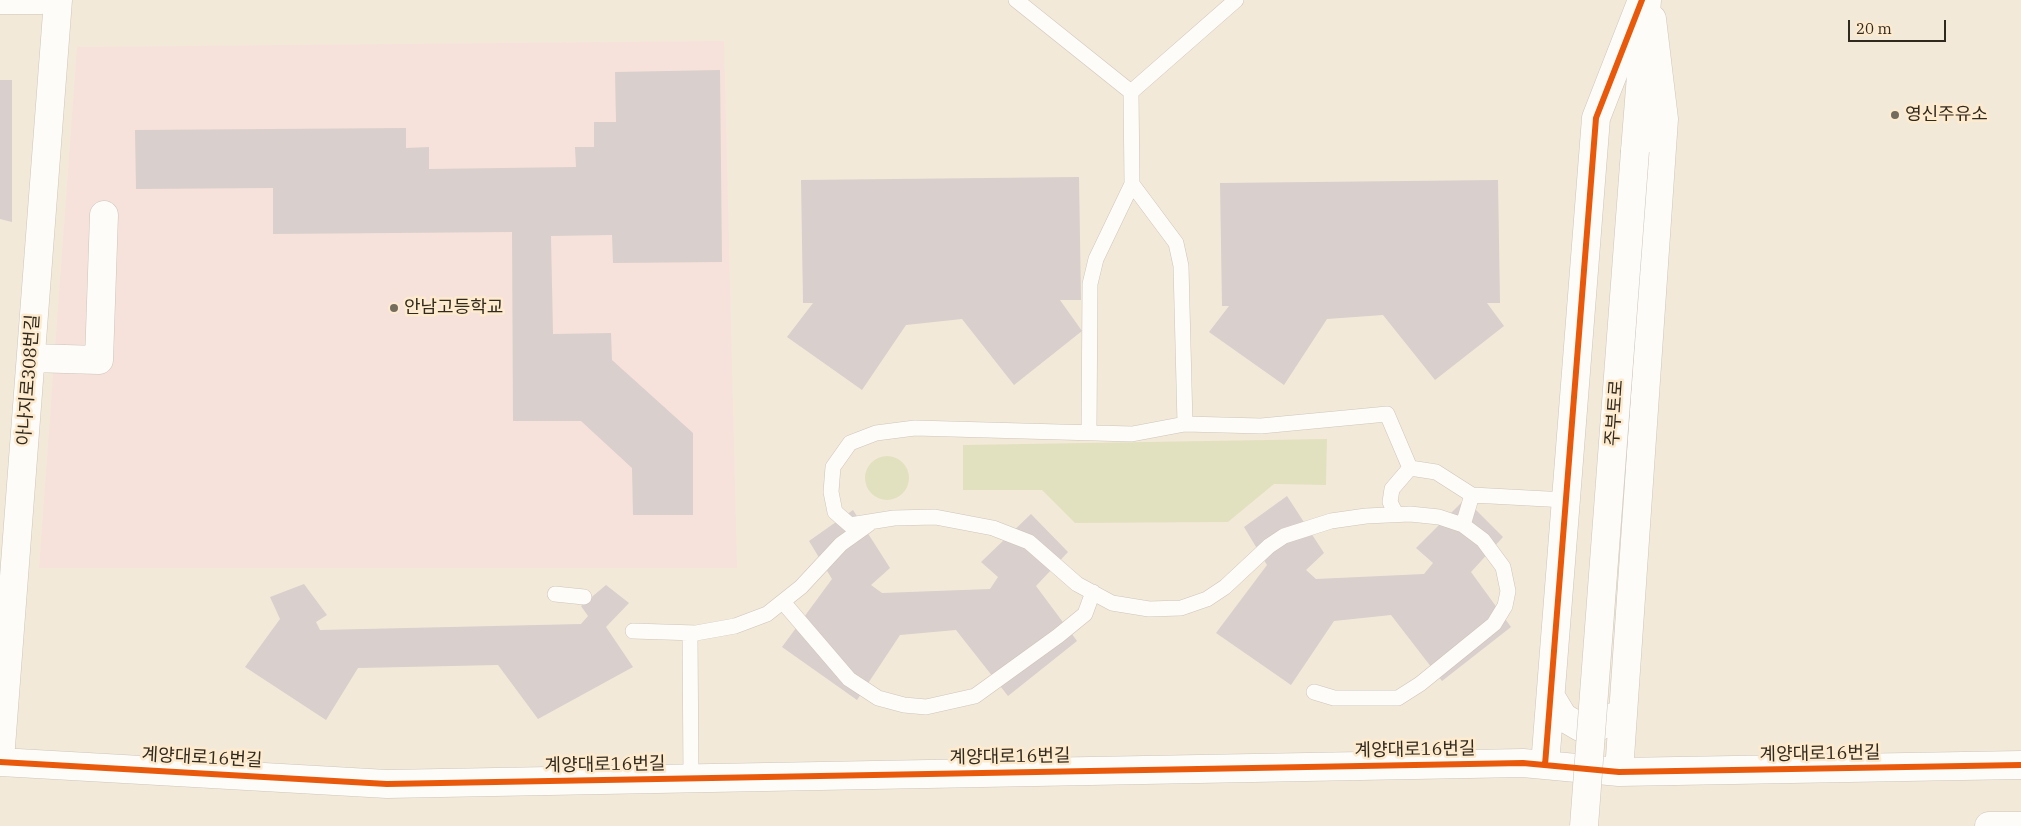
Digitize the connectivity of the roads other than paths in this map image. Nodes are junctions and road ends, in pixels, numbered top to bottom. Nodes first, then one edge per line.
1 (0, 0) edge
2 (41, 0) edge
3 (58, 0) edge
4 (1016, 0) edge
5 (1236, 0) edge
6 (1642, 0) edge
7 (1648, 0) edge
8 (1131, 92) junction
9 (1132, 184) junction
10 (104, 214) dead end
11 (31, 358) junction
12 (1185, 424) junction
13 (1089, 432) junction
14 (1410, 468) junction
15 (1472, 494) junction
16 (1566, 500) junction
17 (1396, 514) junction
18 (872, 522) junction
19 (1463, 525) junction
20 (1093, 592) junction
21 (555, 594) dead end
22 (584, 597) dead end
23 (783, 602) junction
24 (633, 631) dead end
25 (690, 633) junction
26 (1314, 692) dead end
27 (1551, 697) junction
28 (1624, 701) junction
29 (0, 761) edge
30 (1545, 765) junction
31 (2021, 765) edge
32 (1619, 772) junction
33 (691, 778) junction
34 (1584, 826) edge
35 (1989, 826) edge
36 (2021, 826) edge

1 - 2 main road
3 - 11 main road, 아나지로308번길
4 - 8 lane
5 - 8 lane
6 - 16 main road
7 - 28 main road
7 - 34 main road, 주부토로, bridge
8 - 9 lane
9 - 12 lane
9 - 13 lane
10 - 11 main road
11 - 29 main road, 아나지로308번길
12 - 13 lane
12 - 14 lane
13 - 18 lane
14 - 15 lane
14 - 17 lane
15 - 16 lane
15 - 19 lane
16 - 27 main road
17 - 19 lane
17 - 20 lane
18 - 20 lane
18 - 23 lane
19 - 26 lane
20 - 23 lane
21 - 22 lane
23 - 25 lane
24 - 25 lane
25 - 33 lane
27 - 28 main road
27 - 30 main road
28 - 32 main road
29 - 33 main road, 계양대로16번길
30 - 32 main road, 계양대로16번길
30 - 33 main road, 계양대로16번길
31 - 32 main road, 계양대로16번길
35 - 36 main road

